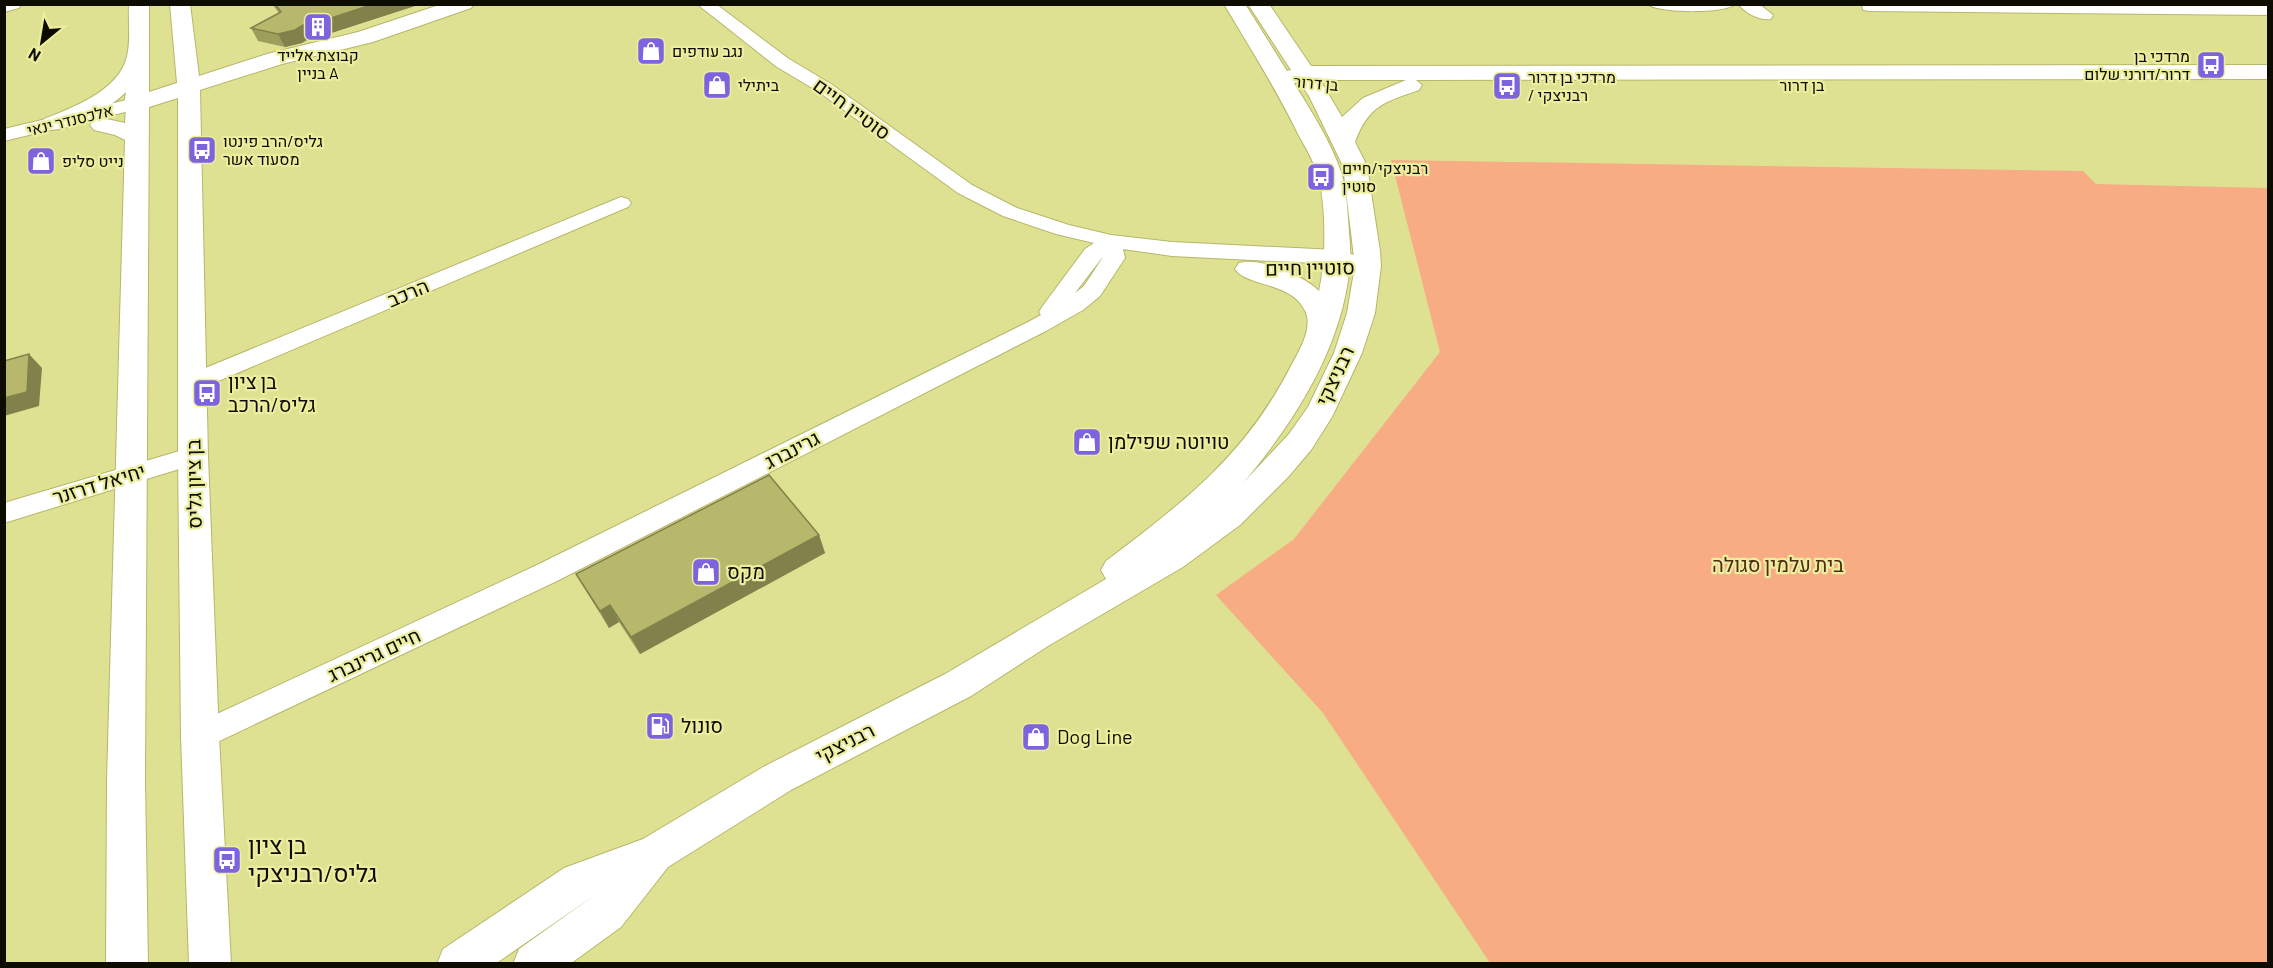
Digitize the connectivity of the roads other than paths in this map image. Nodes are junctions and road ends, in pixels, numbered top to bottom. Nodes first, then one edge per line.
1 (13, 4) edge
2 (139, 4) edge
3 (180, 4) edge
4 (464, 4) edge
5 (705, 4) edge
6 (1234, 4) edge
7 (1258, 4) edge
8 (1656, 4) edge
9 (1727, 4) edge
10 (1746, 4) edge
11 (2261, 4) edge
12 (1869, 6) dead end
13 (4, 7) edge
14 (1765, 15) dead end
15 (1277, 32) junction
16 (365, 37) junction
17 (184, 51) junction
18 (275, 59) junction
19 (136, 61) junction
20 (2268, 72) edge
21 (1308, 79) junction
22 (1412, 79) junction
23 (1281, 80) junction
24 (2268, 86) edge
25 (190, 94) junction
26 (136, 120) junction
27 (52, 124) junction
28 (102, 125) joint
29 (4, 135) edge
30 (1343, 143) junction
31 (4, 144) edge
32 (621, 203) dead end
33 (1106, 251) junction
34 (1336, 264) junction
35 (1368, 266) junction
36 (1248, 269) junction
37 (1323, 325) junction
38 (194, 382) junction
39 (193, 456) junction
40 (130, 473) junction
41 (4, 513) edge
42 (547, 573) joint
43 (1036, 636) junction
44 (200, 736) junction
45 (656, 853) junction
46 (127, 963) edge
47 (210, 963) edge
48 (458, 963) edge
49 (534, 963) edge

1 - 13 street
2 - 19 street
3 - 17 street, בן ציון גליס
4 - 16 street
5 - 33 street, סוטיין חיים
6 - 23 street, רבניצקי
7 - 15 street, רבניצקי
8 - 9 street
10 - 14 street
11 - 12 street
15 - 21 street, רבניצקי
15 - 22 street
16 - 18 street
16 - 25 street
17 - 18 street
17 - 25 street, בן ציון גליס
18 - 25 street
19 - 26 street
19 - 27 street
20 - 22 street, בן דרור
21 - 22 street, בן דרור
21 - 23 street, בן דרור
21 - 30 street, רבניצקי
22 - 24 street, בן דרור
22 - 30 street
23 - 34 street, רבניצקי
25 - 26 street
25 - 38 street, בן ציון גליס
26 - 27 street, אלכסנדר ינאי
26 - 28 street
26 - 40 street
27 - 29 street, אלכסנדר ינאי
28 - 31 street, אלכסנדר ינאי
30 - 35 street, רבניצקי
32 - 38 street, הרכב
33 - 34 street, סוטיין חיים
33 - 36 street, סוטיין חיים
33 - 42 street, גרינברג
34 - 35 street, סוטיין חיים
34 - 36 street, סוטיין חיים
34 - 37 street, רבניצקי
35 - 43 street, רבניצקי
36 - 37 street
37 - 43 street, רבניצקי
38 - 39 street, בן ציון גליס
39 - 40 street, יחיאל דרזנר
39 - 44 street, בן ציון גליס
40 - 41 street, יחיאל דרזנר
40 - 46 street
42 - 44 street, חיים גרינברג
43 - 45 street, רבניצקי
44 - 47 street, בן ציון גליס
45 - 48 street, רבניצקי
45 - 49 street, רבניצקי

